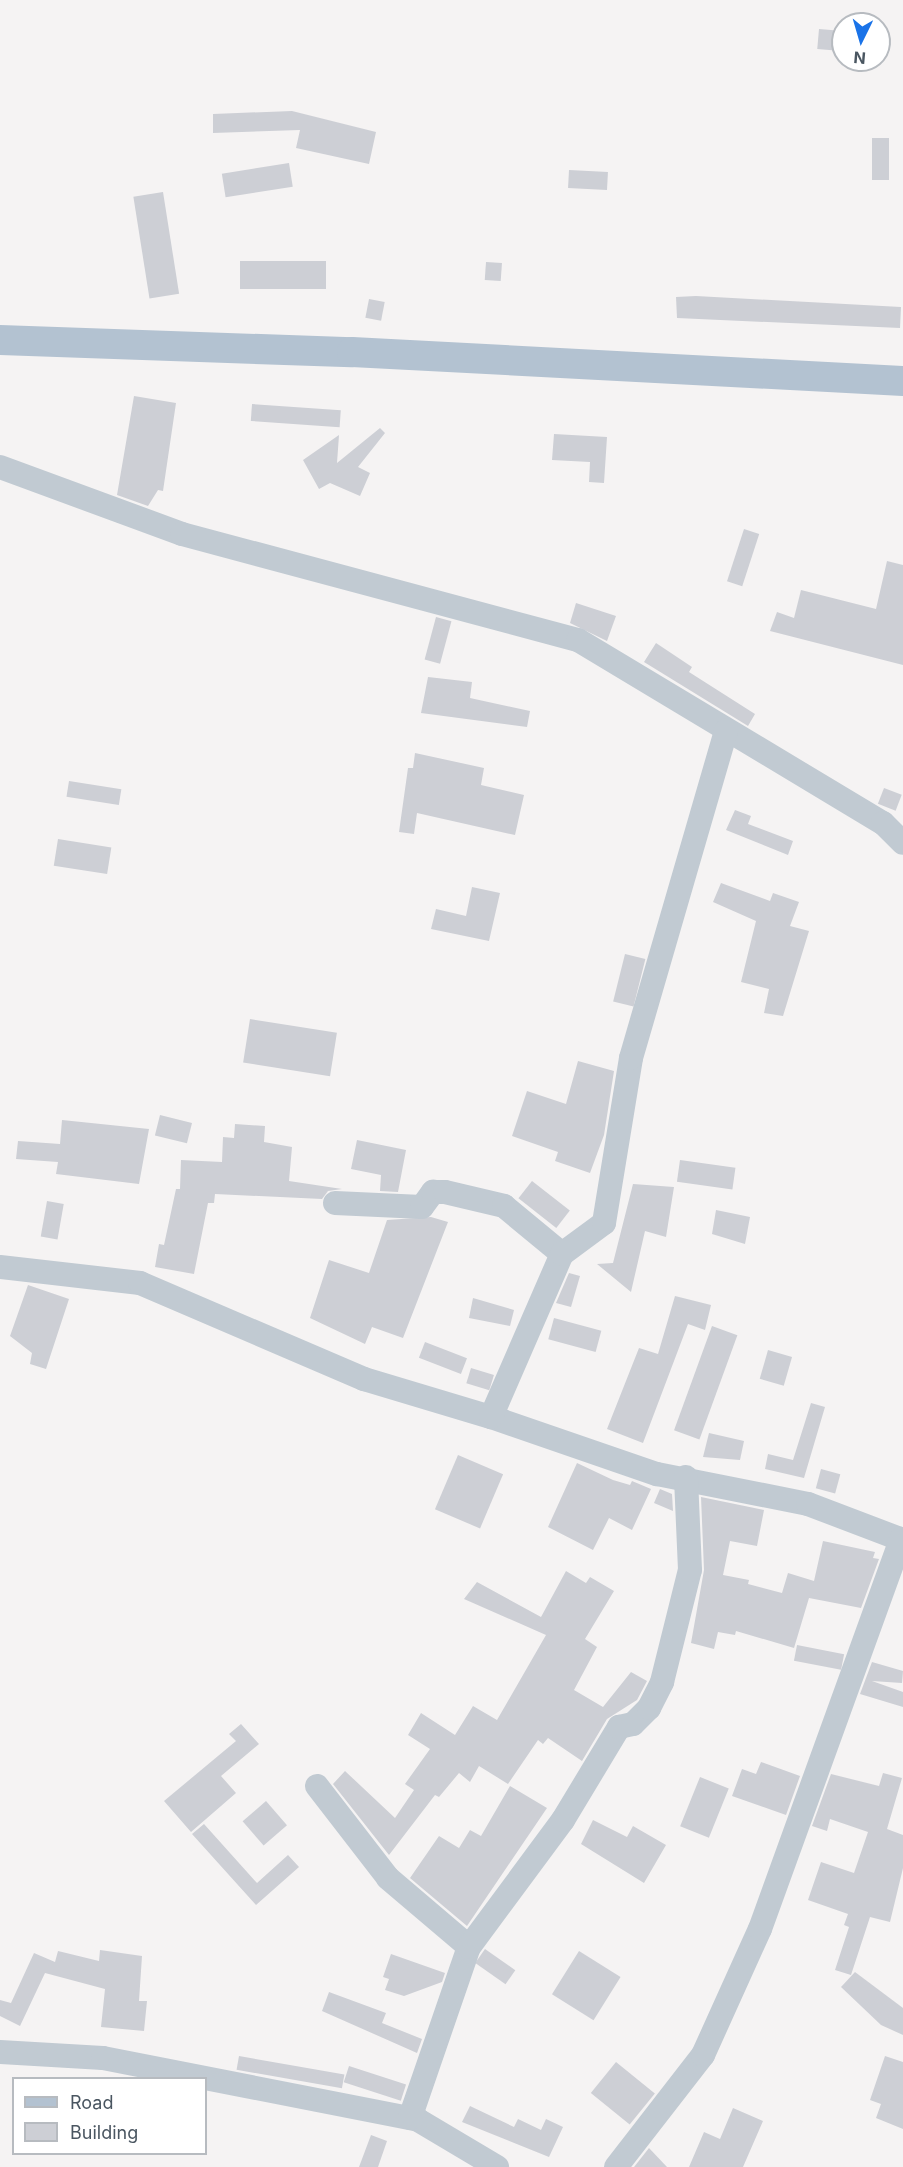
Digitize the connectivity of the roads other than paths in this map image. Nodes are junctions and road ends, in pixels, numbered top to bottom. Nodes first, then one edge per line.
1 (0, 340) edge
2 (903, 381) edge
3 (0, 467) edge
4 (726, 731) junction
5 (903, 843) edge
6 (335, 1203) dead end
7 (562, 1254) junction
8 (0, 1267) edge
9 (491, 1416) junction
10 (686, 1477) junction
11 (902, 1539) edge
12 (317, 1786) dead end
13 (469, 1947) junction
14 (0, 2052) edge
15 (200, 2077) edge
16 (207, 2078) edge
17 (410, 2118) junction
18 (497, 2167) edge
19 (616, 2167) edge

1 - 2 main road
3 - 4 street
4 - 5 street
4 - 7 street
6 - 7 street
7 - 9 street
8 - 9 street
9 - 10 street
10 - 11 street
10 - 13 street
11 - 19 street
12 - 13 street
13 - 17 street
14 - 15 street
16 - 17 street
17 - 18 street

